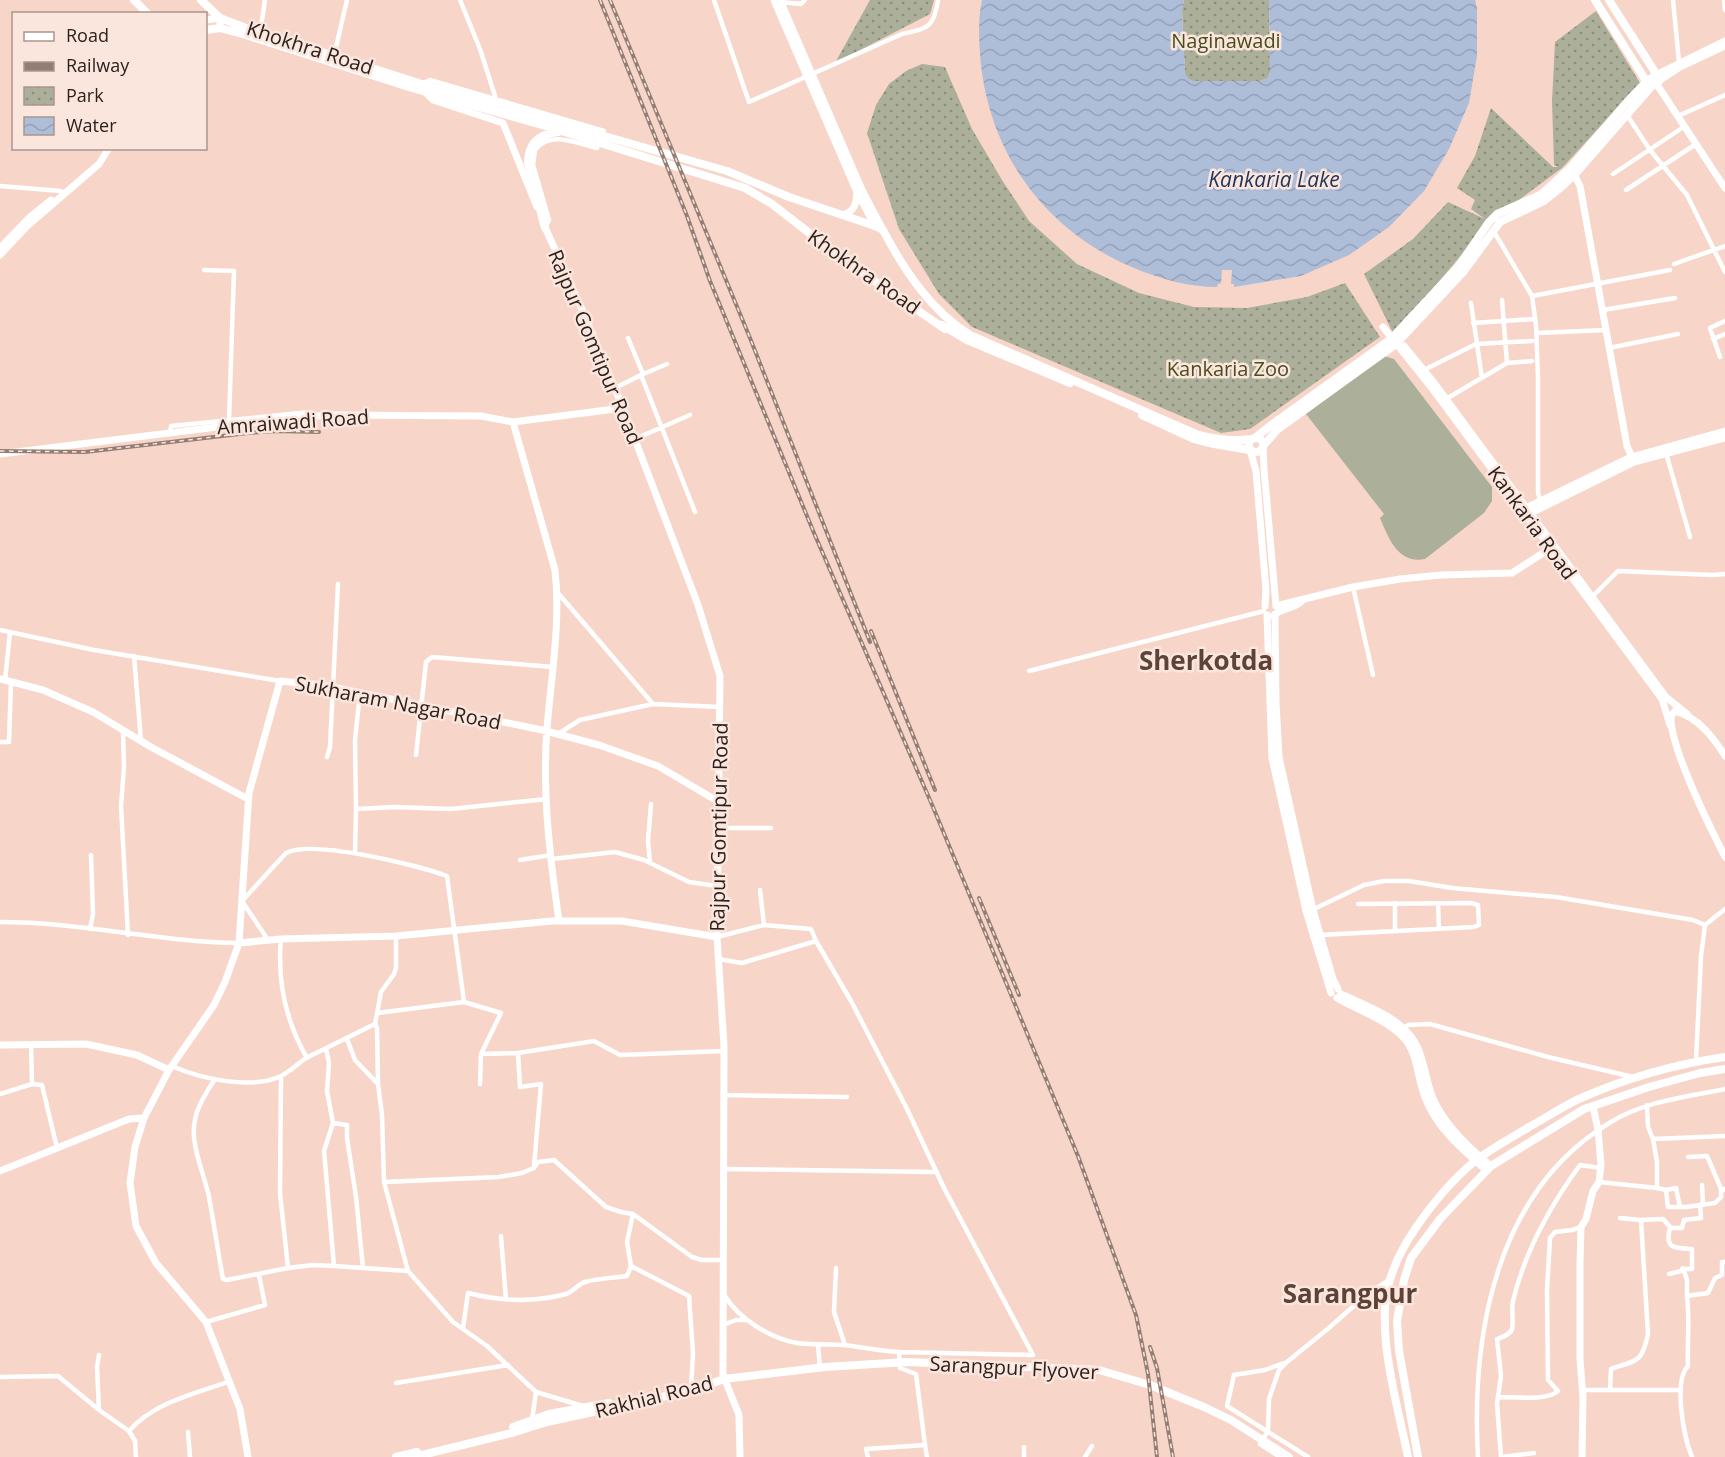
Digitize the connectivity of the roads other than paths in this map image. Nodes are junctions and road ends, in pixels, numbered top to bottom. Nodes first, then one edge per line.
1 (134, 0) edge
2 (201, 0) edge
3 (265, 0) edge
4 (347, 0) edge
5 (460, 0) edge
6 (714, 0) edge
7 (805, 0) edge
8 (938, 0) edge
9 (1595, 0) edge
10 (1609, 0) edge
11 (1673, 0) edge
12 (1724, 0) edge
13 (778, 1) edge
14 (1725, 10) edge
15 (146, 12) edge
16 (220, 18) junction
17 (207, 21) edge
18 (220, 28) junction
19 (207, 30) edge
20 (260, 33) junction
21 (1725, 41) edge
22 (1725, 46) edge
23 (334, 56) junction
24 (1679, 62) junction
25 (809, 75) junction
26 (1654, 82) junction
27 (421, 86) junction
28 (435, 91) junction
29 (1725, 95) edge
30 (495, 96) dead end
31 (1626, 114) junction
32 (1678, 116) junction
33 (1685, 126) junction
34 (563, 131) junction
35 (1696, 144) junction
36 (102, 150) edge
37 (108, 150) edge
38 (1650, 150) junction
39 (1663, 166) junction
40 (1572, 171) junction
41 (1613, 174) dead end
42 (0, 186) edge
43 (1725, 188) edge
44 (1626, 190) dead end
45 (857, 192) junction
46 (62, 193) junction
47 (842, 214) junction
48 (1491, 226) junction
49 (545, 228) junction
50 (879, 228) junction
51 (1725, 246) edge
52 (0, 248) edge
53 (1714, 251) junction
54 (0, 255) edge
55 (1674, 264) dead end
56 (204, 270) dead end
57 (1670, 270) dead end
58 (1725, 272) edge
59 (1598, 284) junction
60 (1532, 296) junction
61 (1676, 298) dead end
62 (1502, 300) dead end
63 (1471, 303) dead end
64 (917, 309) junction
65 (933, 310) junction
66 (1603, 310) junction
67 (1534, 319) junction
68 (1504, 321) junction
69 (1725, 321) edge
70 (1473, 323) junction
71 (1383, 327) dead end
72 (945, 329) junction
73 (1606, 330) junction
74 (1537, 333) junction
75 (1678, 334) dead end
76 (1725, 334) edge
77 (964, 335) junction
78 (628, 338) dead end
79 (1713, 339) junction
80 (1395, 340) junction
81 (1532, 341) dead end
82 (1505, 342) junction
83 (1476, 344) junction
84 (1609, 348) junction
85 (1725, 348) edge
86 (1532, 361) dead end
87 (1507, 363) junction
88 (668, 364) dead end
89 (1424, 370) junction
90 (642, 375) junction
91 (1482, 378) junction
92 (615, 388) junction
93 (1446, 399) junction
94 (623, 408) junction
95 (690, 415) dead end
96 (311, 417) junction
97 (229, 420) junction
98 (1162, 421) junction
99 (513, 422) junction
100 (662, 427) junction
101 (1725, 431) edge
102 (170, 433) junction
103 (1725, 438) edge
104 (635, 439) junction
105 (1253, 439) junction
106 (1263, 446) junction
107 (1250, 450) junction
108 (1666, 453) junction
109 (0, 454) edge
110 (1633, 460) junction
111 (1540, 500) junction
112 (1526, 511) junction
113 (696, 512) dead end
114 (1690, 537) dead end
115 (1552, 547) junction
116 (1725, 574) edge
117 (338, 584) dead end
118 (1353, 587) junction
119 (558, 593) junction
120 (1592, 597) junction
121 (1265, 611) junction
122 (1276, 611) junction
123 (0, 630) edge
124 (10, 633) junction
125 (134, 656) junction
126 (553, 667) junction
127 (1029, 671) dead end
128 (1373, 675) dead end
129 (5, 680) edge
130 (280, 681) junction
131 (333, 687) junction
132 (360, 693) junction
133 (653, 704) junction
134 (421, 705) junction
135 (720, 707) junction
136 (1686, 714) junction
137 (1670, 725) junction
138 (123, 730) junction
139 (547, 731) junction
140 (557, 734) junction
141 (141, 741) junction
142 (0, 742) edge
143 (1275, 744) junction
144 (416, 755) dead end
145 (1725, 756) edge
146 (327, 757) dead end
147 (248, 799) junction
148 (547, 799) junction
149 (719, 802) junction
150 (651, 804) dead end
151 (356, 809) junction
152 (719, 828) junction
153 (771, 828) dead end
154 (355, 853) junction
155 (91, 855) dead end
156 (552, 857) junction
157 (1725, 857) edge
158 (520, 860) dead end
159 (650, 863) junction
160 (717, 886) junction
161 (760, 890) dead end
162 (242, 901) junction
163 (1395, 903) junction
164 (1438, 903) junction
165 (1358, 904) dead end
166 (1725, 909) edge
167 (1310, 911) junction
168 (559, 921) junction
169 (0, 922) edge
170 (764, 925) junction
171 (1705, 925) junction
172 (90, 929) junction
173 (1438, 929) junction
174 (455, 930) junction
175 (1395, 930) junction
176 (128, 935) junction
177 (1320, 935) junction
178 (396, 936) junction
179 (717, 937) junction
180 (281, 939) junction
181 (268, 940) junction
182 (816, 941) junction
183 (239, 944) junction
184 (718, 959) junction
185 (1337, 993) junction
186 (464, 1002) junction
187 (377, 1012) junction
188 (375, 1024) junction
189 (1401, 1031) junction
190 (347, 1038) junction
191 (0, 1045) edge
192 (31, 1045) junction
193 (326, 1050) junction
194 (724, 1051) junction
195 (518, 1053) junction
196 (481, 1054) junction
197 (1725, 1057) edge
198 (307, 1058) junction
199 (1696, 1061) junction
200 (171, 1068) junction
201 (1725, 1069) edge
202 (281, 1076) junction
203 (1636, 1077) junction
204 (214, 1079) junction
205 (32, 1084) junction
206 (378, 1084) junction
207 (480, 1084) dead end
208 (1725, 1089) edge
209 (0, 1094) edge
210 (723, 1095) junction
211 (847, 1097) dead end
212 (1647, 1105) junction
213 (1593, 1106) junction
214 (144, 1118) junction
215 (333, 1124) junction
216 (1598, 1131) junction
217 (1725, 1136) edge
218 (1653, 1139) junction
219 (57, 1148) junction
220 (1688, 1157) dead end
221 (1478, 1159) junction
222 (534, 1168) junction
223 (1489, 1168) junction
224 (1601, 1168) junction
225 (723, 1169) junction
226 (0, 1171) edge
227 (936, 1172) junction
228 (384, 1182) junction
229 (1599, 1182) junction
230 (1702, 1185) dead end
231 (1657, 1188) junction
232 (1666, 1190) junction
233 (1723, 1190) edge
234 (1702, 1205) junction
235 (1680, 1207) junction
236 (633, 1214) junction
237 (1620, 1218) dead end
238 (1641, 1220) junction
239 (1581, 1227) junction
240 (1671, 1228) junction
241 (501, 1236) dead end
242 (723, 1260) junction
243 (1725, 1262) edge
244 (334, 1266) junction
245 (631, 1266) junction
246 (288, 1268) junction
247 (363, 1268) junction
248 (836, 1268) dead end
249 (1684, 1269) junction
250 (408, 1271) junction
251 (1669, 1274) dead end
252 (260, 1275) junction
253 (1390, 1279) junction
254 (723, 1293) junction
255 (1687, 1296) junction
256 (506, 1300) junction
257 (747, 1320) junction
258 (206, 1322) junction
259 (723, 1325) junction
260 (463, 1328) junction
261 (818, 1345) junction
262 (845, 1345) junction
263 (899, 1352) junction
264 (99, 1355) dead end
265 (903, 1362) junction
266 (1287, 1362) junction
267 (508, 1365) junction
268 (820, 1368) junction
269 (0, 1377) edge
270 (724, 1377) junction
271 (228, 1382) junction
272 (396, 1383) dead end
273 (691, 1387) junction
274 (1583, 1390) junction
275 (1610, 1390) junction
276 (1681, 1390) junction
277 (536, 1392) junction
278 (1499, 1397) junction
279 (587, 1407) junction
280 (99, 1410) junction
281 (532, 1420) junction
282 (129, 1431) junction
283 (1268, 1431) junction
284 (188, 1432) dead end
285 (925, 1445) junction
286 (1092, 1446) dead end
287 (1024, 1447) dead end
288 (1534, 1454) dead end
289 (135, 1457) edge
290 (190, 1457) edge
291 (249, 1457) edge
292 (396, 1457) edge
293 (414, 1457) edge
294 (740, 1457) edge
295 (868, 1457) edge
296 (927, 1457) edge
297 (1024, 1457) edge
298 (1084, 1457) edge
299 (1280, 1457) edge
300 (1289, 1457) edge
301 (1308, 1457) edge
302 (1408, 1457) edge
303 (1418, 1457) edge
304 (1478, 1457) edge
305 (1501, 1457) edge
306 (1582, 1457) edge
307 (1692, 1457) edge

1 - 15 main road
2 - 16 main road, Khokhra Road
3 - 20 street
4 - 23 street
5 - 30 street
6 - 25 street
7 - 13 street
8 - 25 street
9 - 26 main road
10 - 26 main road
11 - 24 street
12 - 14 street
13 - 25 main road
16 - 17 main road
16 - 18 main road
16 - 20 main road, Khokhra Road
18 - 19 main road, Khokhra Road
18 - 27 main road, Khokhra Road
20 - 23 main road, Khokhra Road
21 - 24 main road
22 - 26 main road
23 - 27 main road, Khokhra Road
24 - 26 main road
25 - 45 main road
25 - 50 main road
26 - 31 main road
26 - 32 main road
26 - 40 main road
27 - 28 main road, Khokhra Road
27 - 49 main road, Rajpur Gomtipur Road
27 - 49 street
28 - 34 main road, Khokhra Road
28 - 47 main road, Khokhra Road
29 - 32 street
31 - 38 street
31 - 40 main road
32 - 33 main road
33 - 35 main road
33 - 38 street
34 - 49 main road
34 - 64 main road, Khokhra Road
35 - 39 street
35 - 43 main road
36 - 46 main road
37 - 46 main road
38 - 39 street
38 - 41 street
39 - 44 street
39 - 53 street
40 - 48 main road
40 - 59 main road
42 - 46 street
45 - 47 main road
45 - 50 main road
46 - 52 main road
46 - 54 main road
47 - 50 main road, Khokhra Road
48 - 60 street
48 - 80 main road
49 - 92 main road, Rajpur Gomtipur Road
50 - 65 main road
51 - 53 street
53 - 55 street
53 - 58 street
56 - 97 street
57 - 59 street
59 - 60 street
59 - 66 main road
60 - 67 street
61 - 66 street
62 - 68 street
63 - 70 street
64 - 65 main road
64 - 72 main road, Khokhra Road
65 - 72 main road
65 - 77 main road
66 - 73 main road
67 - 68 street
67 - 74 street
68 - 70 street
68 - 82 street
69 - 79 street
70 - 83 street
71 - 80 main road, Kankaria Road
72 - 77 main road
73 - 74 street
73 - 84 main road
74 - 111 street
75 - 84 street
76 - 79 street
77 - 98 main road
78 - 90 street
79 - 85 street
80 - 89 main road
80 - 105 main road
80 - 106 main road
80 - 112 main road, Kankaria Road
81 - 82 street
82 - 83 street
82 - 87 street
83 - 89 street
83 - 91 street
84 - 110 main road
86 - 87 street
87 - 91 street
88 - 90 street
89 - 93 main road
90 - 92 street
90 - 100 street
91 - 93 street
92 - 94 main road, Rajpur Gomtipur Road
93 - 112 main road
94 - 99 main road, Amraiwadi Road
94 - 104 main road, Rajpur Gomtipur Road
95 - 100 street
96 - 97 street
96 - 99 main road, Amraiwadi Road
96 - 102 main road, Amraiwadi Road
97 - 102 street
98 - 105 main road
98 - 107 main road
99 - 119 main road
100 - 104 street
100 - 113 street
101 - 110 main road
102 - 109 main road, Amraiwadi Road
103 - 108 main road
104 - 135 main road, Rajpur Gomtipur Road
105 - 106 main road
105 - 107 main road
106 - 107 main road
106 - 122 main road
107 - 121 main road
108 - 110 main road
108 - 114 street
110 - 111 main road
110 - 112 main road
111 - 112 main road
112 - 115 main road, Kankaria Road
115 - 118 main road
115 - 120 main road
115 - 137 main road, Kankaria Road
116 - 120 street
117 - 131 street
118 - 122 main road
118 - 128 street
119 - 126 main road
119 - 133 street
120 - 136 main road
121 - 122 main road
121 - 122 main road
121 - 127 street
121 - 143 main road
122 - 143 main road
123 - 124 street
124 - 125 street
124 - 129 street
125 - 130 street
125 - 141 street
126 - 134 street
126 - 139 main road
129 - 138 main road
129 - 142 street
130 - 131 main road, Sukharam Nagar Road
130 - 147 main road, Sukharam Nagar Road
131 - 132 main road, Sukharam Nagar Road
131 - 146 street
132 - 134 main road, Sukharam Nagar Road
132 - 151 street
133 - 135 street
133 - 140 street
134 - 139 main road, Sukharam Nagar Road
134 - 144 street
135 - 149 main road, Rajpur Gomtipur Road
136 - 137 main road
136 - 145 main road
137 - 157 main road, Kankaria Road
138 - 141 main road
138 - 176 street
139 - 140 main road, Sukharam Nagar Road
139 - 148 main road
140 - 149 main road, Sukharam Nagar Road
141 - 147 main road
143 - 167 main road
147 - 162 main road, Sukharam Nagar Road
148 - 151 street
148 - 156 main road
149 - 152 main road, Rajpur Gomtipur Road
150 - 159 street
151 - 154 street
152 - 153 street
152 - 160 main road, Rajpur Gomtipur Road
154 - 162 street
154 - 174 street
155 - 172 street
156 - 158 street
156 - 159 street
156 - 168 main road
159 - 160 street
160 - 179 main road, Rajpur Gomtipur Road
161 - 170 street
162 - 181 street
162 - 183 main road, Sukharam Nagar Road
163 - 164 street
163 - 165 street
163 - 175 street
164 - 173 street
164 - 173 street
166 - 171 street
167 - 171 street
167 - 177 main road
167 - 185 main road
168 - 174 main road
168 - 179 main road
169 - 172 street
170 - 179 street
170 - 182 street
171 - 199 street
172 - 176 street
173 - 175 street
174 - 178 main road
174 - 186 street
175 - 177 street
176 - 183 street
177 - 185 main road
178 - 180 main road
178 - 187 street
179 - 184 main road, Rajpur Gomtipur Road
180 - 181 main road
180 - 198 street
181 - 183 main road
182 - 184 street
182 - 227 street
183 - 200 main road, Sukharam Nagar Road
184 - 194 main road, Rajpur Gomtipur Road
185 - 189 main road
186 - 187 street
186 - 196 street
187 - 188 street
188 - 190 street
188 - 206 street
189 - 203 street
189 - 221 main road
190 - 193 street
190 - 206 street
191 - 192 main road
192 - 200 main road
192 - 205 street
193 - 198 street
193 - 215 street
194 - 195 street
194 - 210 main road, Rajpur Gomtipur Road
195 - 196 street
195 - 222 street
196 - 207 street
197 - 199 main road
198 - 202 street
199 - 203 main road
200 - 204 street
200 - 214 main road, Sukharam Nagar Road
201 - 213 main road
202 - 204 street
202 - 246 street
203 - 221 main road
204 - 252 street
205 - 209 street
205 - 219 street
206 - 228 street
208 - 212 street
210 - 211 street
210 - 225 main road, Rajpur Gomtipur Road
212 - 216 street
212 - 218 street
213 - 216 main road
213 - 223 main road
214 - 219 main road
214 - 258 main road, Sukharam Nagar Road
215 - 244 street
215 - 247 street
216 - 224 main road
216 - 304 street
217 - 218 street
218 - 231 street
219 - 226 main road
220 - 233 street
221 - 223 main road
221 - 253 main road
222 - 228 street
222 - 236 street
223 - 303 main road
224 - 229 main road
224 - 278 street
225 - 227 street
225 - 242 main road, Rajpur Gomtipur Road
227 - 263 street
228 - 250 street
229 - 231 street
229 - 239 main road
230 - 234 street
231 - 232 street
232 - 235 street
232 - 235 street
233 - 234 street
234 - 235 street
234 - 240 street
236 - 242 street
236 - 245 street
237 - 238 street
238 - 240 street
238 - 275 street
239 - 274 main road
239 - 278 street
240 - 249 street
241 - 256 street
242 - 254 main road, Rajpur Gomtipur Road
243 - 255 street
244 - 246 street
244 - 247 street
245 - 256 street
245 - 273 street
246 - 252 street
247 - 250 street
248 - 262 street
249 - 251 street
249 - 255 street
250 - 260 street
252 - 258 street
253 - 266 street
253 - 302 main road
254 - 257 street
254 - 259 main road, Rajpur Gomtipur Road
255 - 276 street
256 - 260 street
257 - 259 street
257 - 261 street
258 - 271 main road
259 - 270 main road, Rajpur Gomtipur Road
260 - 267 street
261 - 262 street
261 - 268 street
262 - 263 street
263 - 265 street
264 - 280 street
265 - 268 main road, Rakhial Road
265 - 285 street
265 - 300 main road, Sarangpur Flyover
266 - 283 street
266 - 283 street
267 - 272 street
267 - 277 street
268 - 270 main road, Rakhial Road
269 - 280 street
270 - 273 main road, Rakhial Road
270 - 293 main road, Rakhial Road
270 - 294 main road, Rajpur Gomtipur Road
271 - 282 street
271 - 291 main road
273 - 279 main road, Rakhial Road
274 - 275 street
274 - 306 main road
275 - 276 street
276 - 307 street
277 - 279 street
277 - 281 street
278 - 305 street
279 - 281 main road, Rakhial Road
280 - 282 street
281 - 292 main road, Rakhial Road
282 - 289 street
283 - 299 street
283 - 301 street
284 - 290 street
285 - 295 street
285 - 296 street
286 - 298 street
287 - 297 street
288 - 305 street

